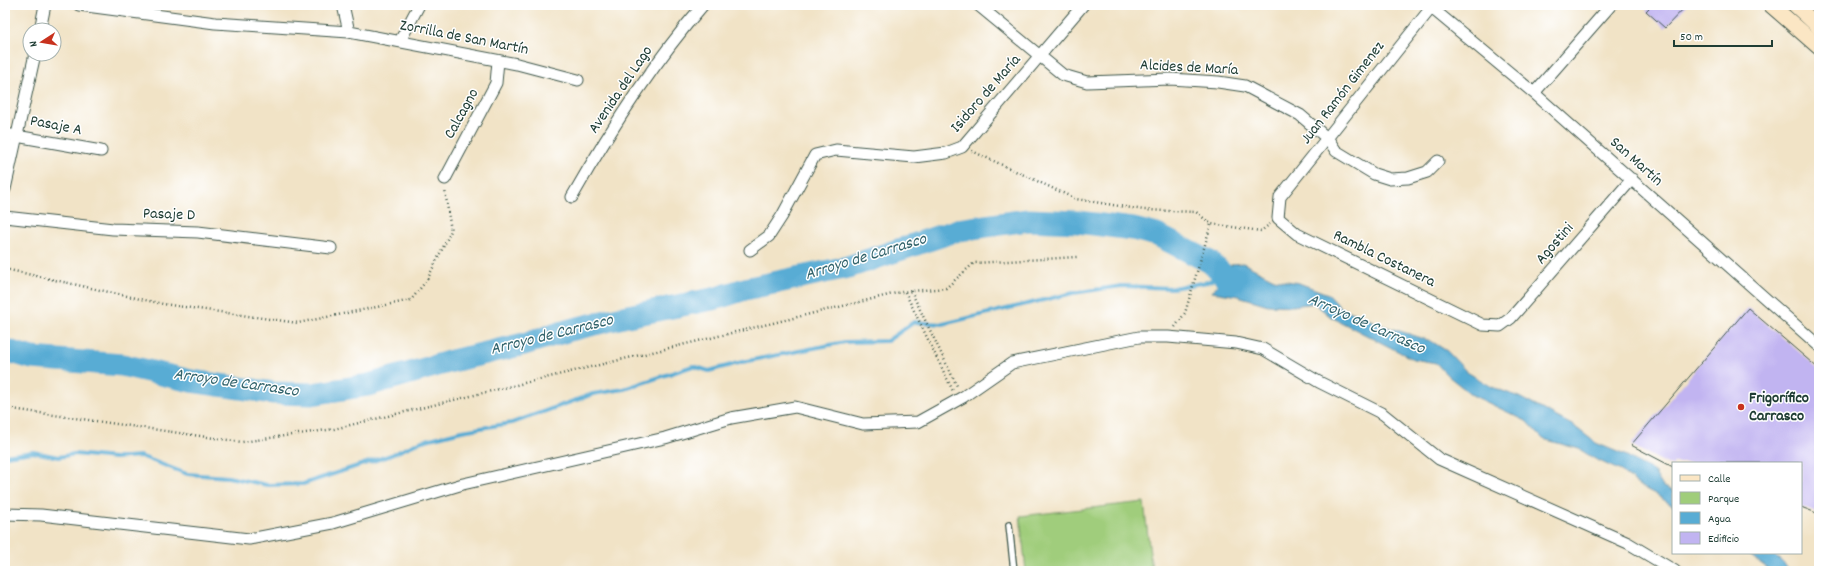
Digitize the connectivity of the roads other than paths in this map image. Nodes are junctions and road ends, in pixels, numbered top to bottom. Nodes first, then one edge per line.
1 (45, 5) edge
2 (79, 5) edge
3 (343, 5) edge
4 (420, 5) edge
5 (703, 5) edge
6 (978, 5) edge
7 (1083, 5) edge
8 (1611, 5) edge
9 (1771, 5) edge
10 (1794, 5) edge
11 (1430, 6) edge
12 (42, 22) edge
13 (1819, 27) edge
14 (349, 32) junction
15 (400, 42) junction
16 (1819, 47) edge
17 (1040, 56) junction
18 (498, 61) junction
19 (33, 62) edge
20 (578, 80) dead end
21 (1534, 93) junction
22 (5, 134) edge
23 (17, 135) junction
24 (1328, 139) junction
25 (101, 151) dead end
26 (1438, 161) dead end
27 (1632, 179) junction
28 (445, 180) road end
29 (5, 189) edge
30 (572, 197) dead end
31 (5, 217) edge
32 (1278, 218) joint
33 (331, 248) dead end
34 (750, 250) dead end
35 (1500, 326) joint
36 (1819, 346) edge
37 (5, 514) edge
38 (1009, 525) dead end
39 (1014, 571) edge
40 (1675, 571) edge

1 - 12 street
2 - 14 street, Zorrilla de San Martín
3 - 14 street
4 - 15 street
5 - 30 street, Avenida del Lago
6 - 17 street, Alcides de María
7 - 17 street, Isidoro de María
8 - 21 street
9 - 16 main road
10 - 13 main road
11 - 21 street, San Martín
11 - 24 street, Juan Ramón Gimenez
14 - 15 street, Zorrilla de San Martín
15 - 18 street, Zorrilla de San Martín
17 - 24 street, Alcides de María
17 - 34 street, Isidoro de María
18 - 20 street, Zorrilla de San Martín
18 - 28 street, Calcagno
19 - 23 street
21 - 27 street, San Martín
22 - 23 street, Pasaje A
23 - 25 street, Pasaje A
23 - 29 street
24 - 26 street, Alcides de María
24 - 32 street, Juan Ramón Gimenez
27 - 35 street, Agostini
27 - 36 street, San Martín
31 - 33 street, Pasaje D
32 - 35 street, Rambla Costanera
37 - 40 street
38 - 39 lane

